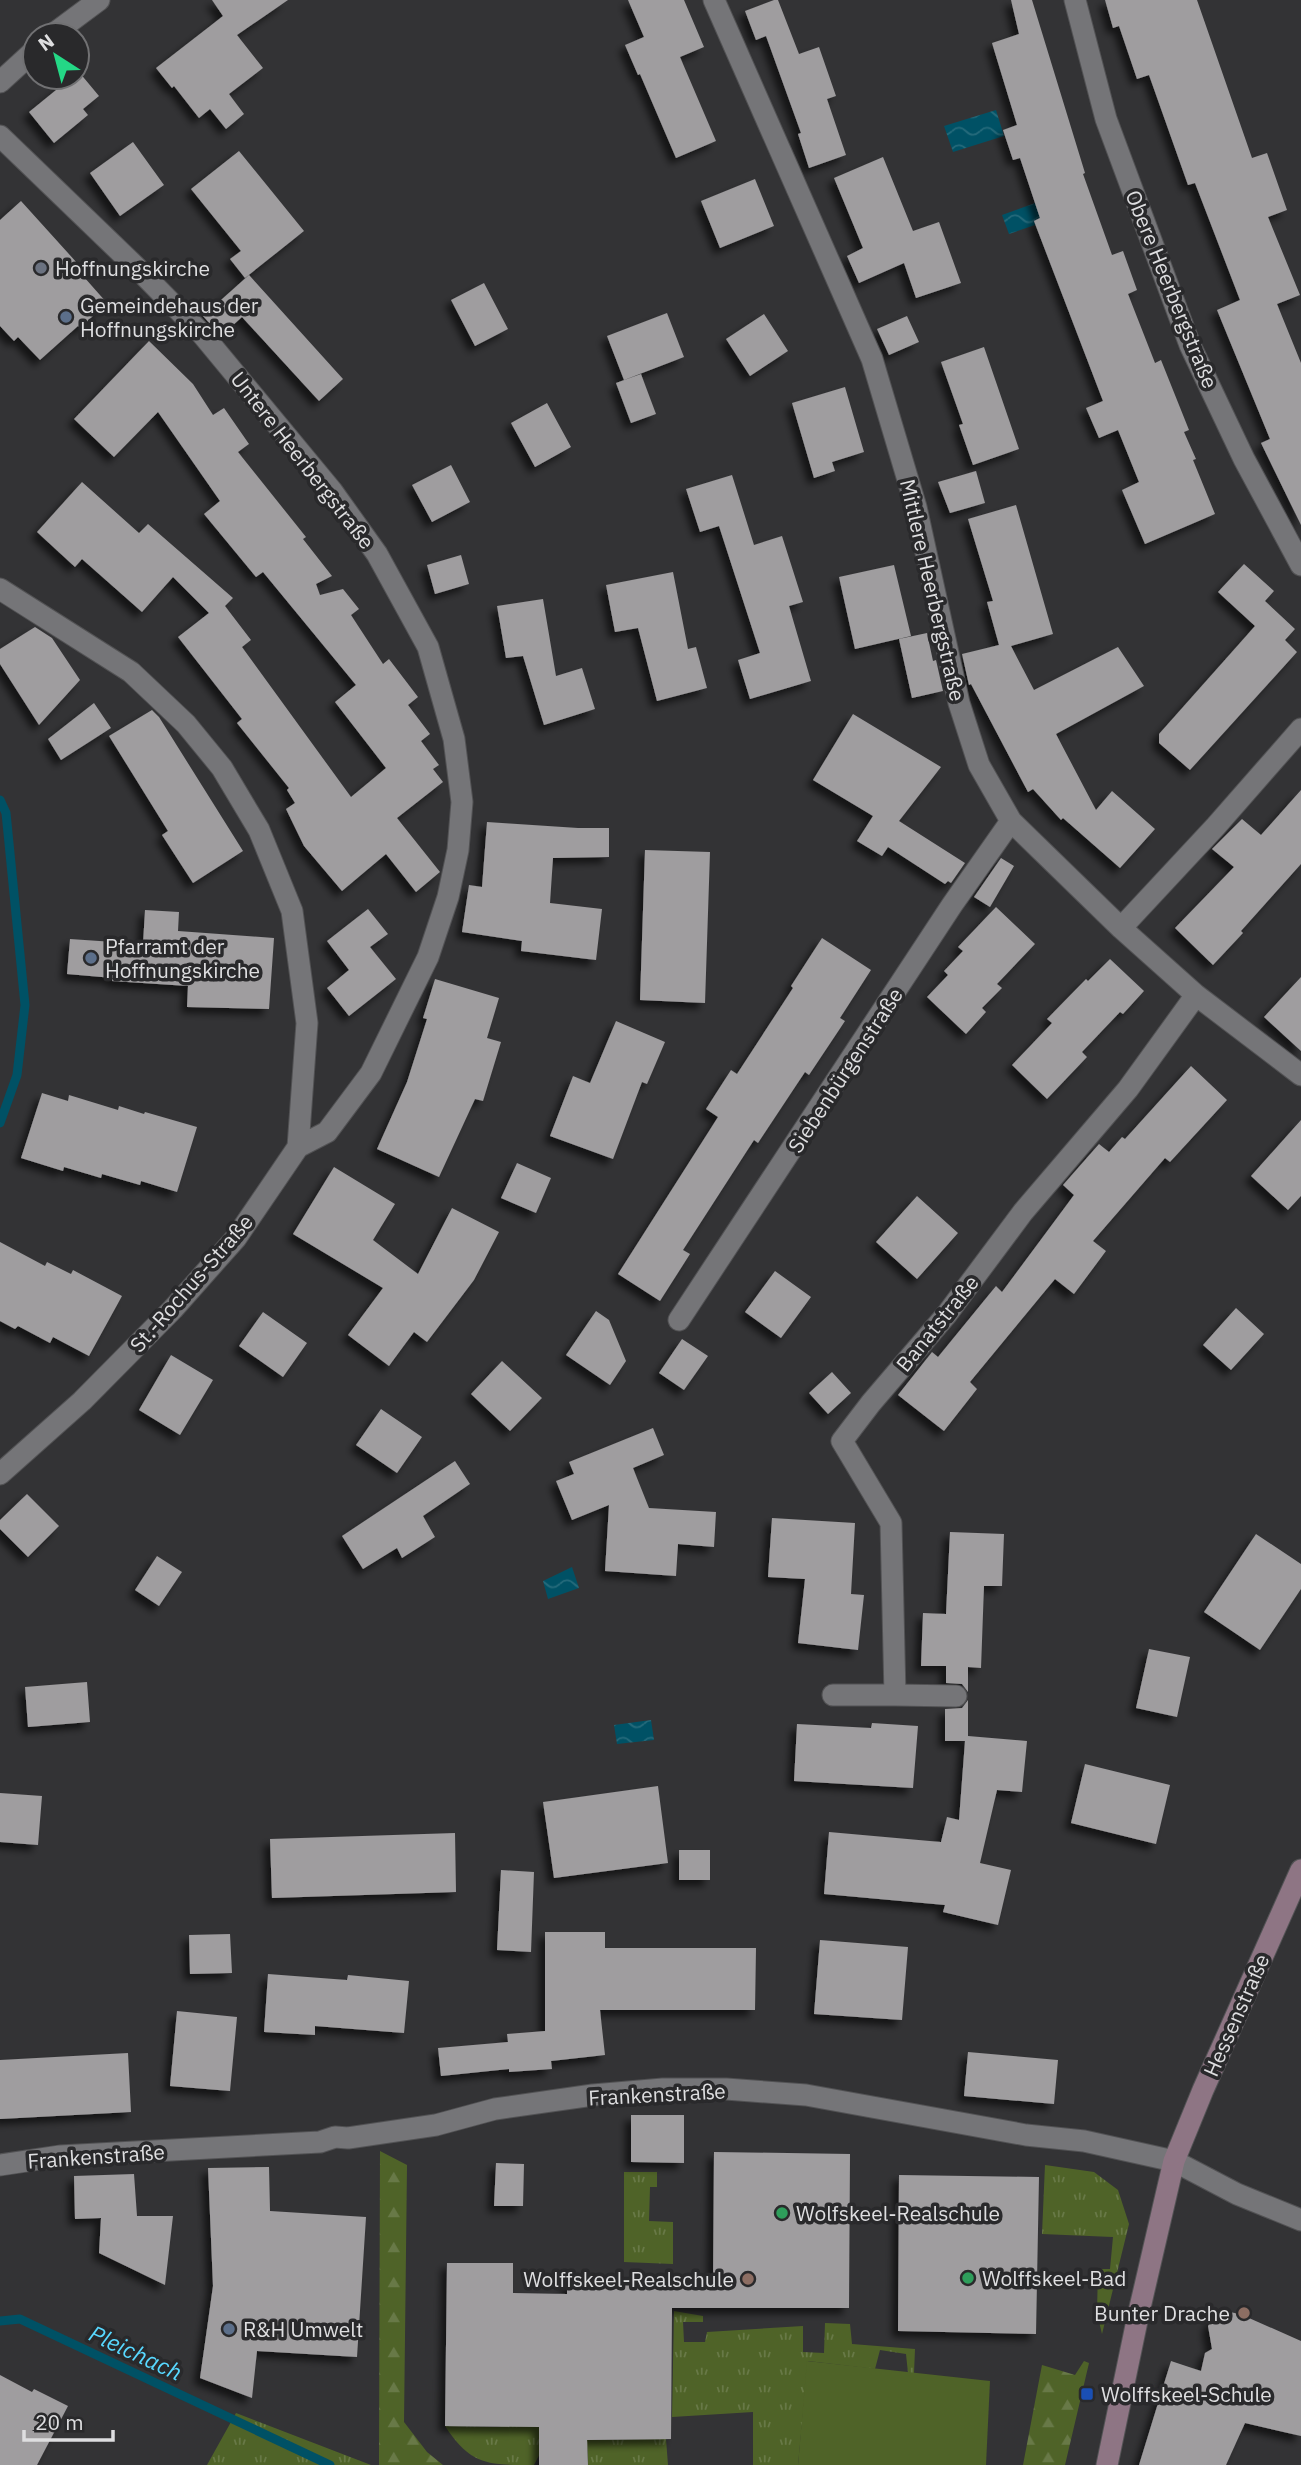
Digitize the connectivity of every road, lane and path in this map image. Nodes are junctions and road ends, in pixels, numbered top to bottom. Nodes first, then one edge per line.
1 (99, 0) edge
2 (714, 0) edge
3 (1075, 0) edge
4 (71, 21) edge
5 (21, 63) edge
6 (0, 82) edge
7 (0, 136) edge
8 (1301, 565) edge
9 (0, 589) edge
10 (1301, 729) edge
11 (1011, 821) junction
12 (1121, 928) junction
13 (1196, 995) junction
14 (1301, 1075) edge
15 (298, 1147) junction
16 (679, 1320) dead end
17 (0, 1474) edge
18 (833, 1695) dead end
19 (895, 1695) junction
20 (956, 1696) dead end
21 (1301, 1870) edge
22 (1174, 2161) junction
23 (0, 2165) edge
24 (1301, 2220) edge
25 (1107, 2465) edge

1 - 4 street
2 - 11 street, Mittlere Heerbergstraße
3 - 8 street, Obere Heerbergstraße
5 - 6 street
7 - 15 street, Untere Heerbergstraße
9 - 15 street
10 - 12 street
11 - 12 street, Mittlere Heerbergstraße
11 - 16 street, Siebenbürgenstraße
12 - 13 street, Mittlere Heerbergstraße
13 - 14 street, Mittlere Heerbergstraße
13 - 19 street, Banatstraße
15 - 17 street, St.-Rochus-Straße
18 - 19 street
19 - 20 street
21 - 22 street, Hessenstraße
22 - 23 street, Frankenstraße
22 - 24 street, Frankenstraße
22 - 25 street, Hessenstraße

